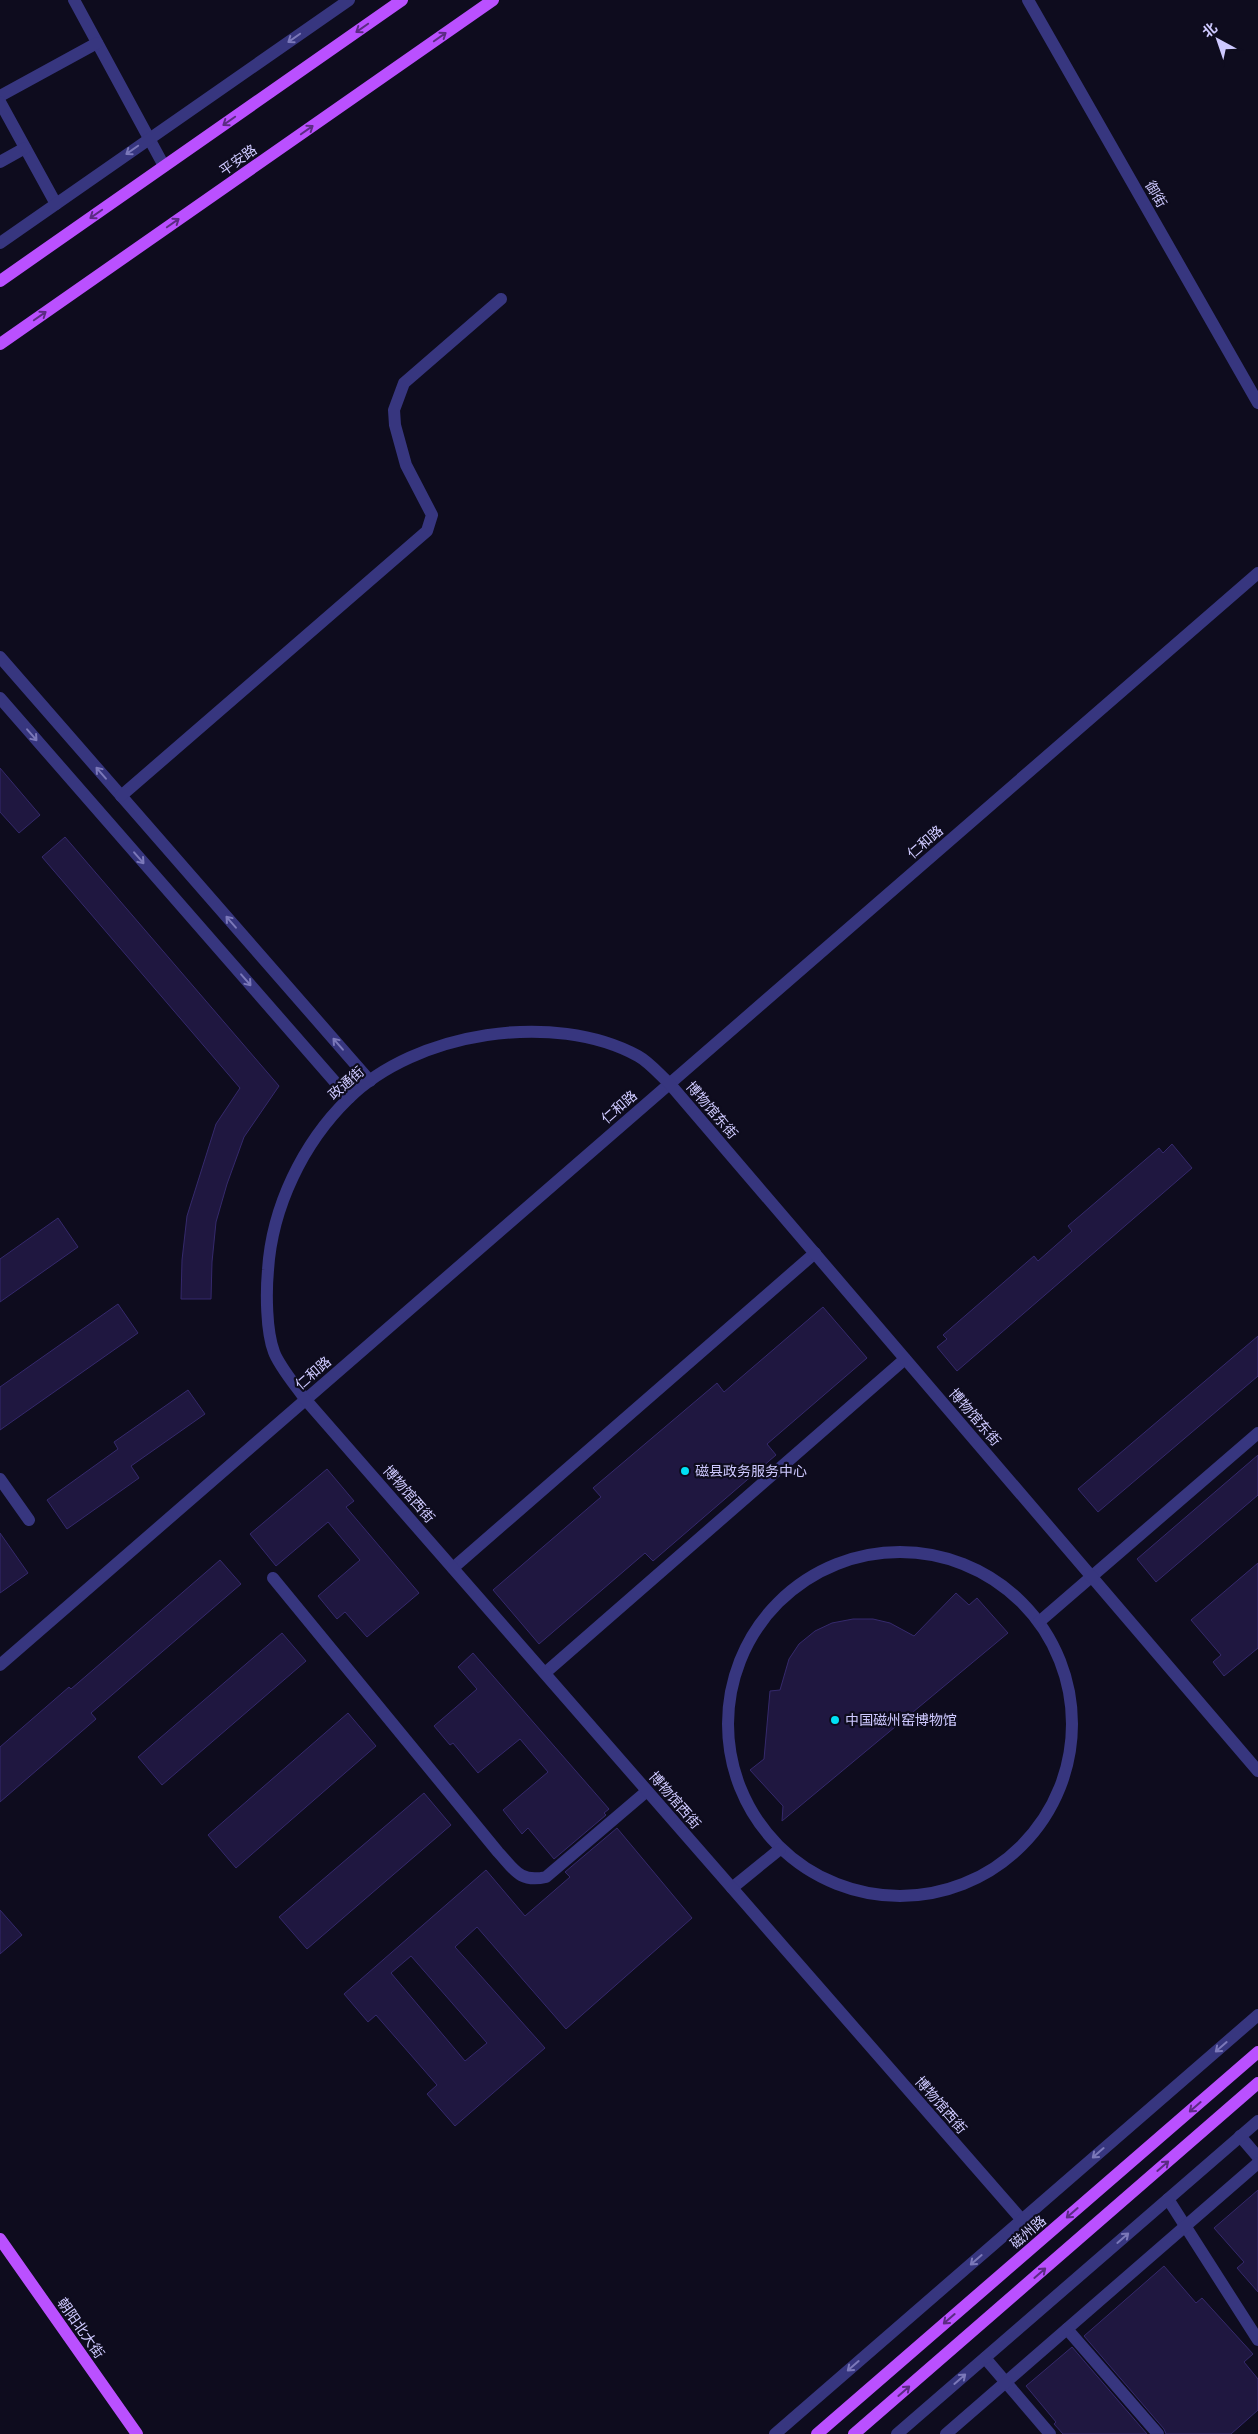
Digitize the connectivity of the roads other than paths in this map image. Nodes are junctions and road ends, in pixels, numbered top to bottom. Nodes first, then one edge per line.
1 (74, 0) edge
2 (349, 0) edge
3 (402, 0) edge
4 (493, 0) edge
5 (1028, 0) edge
6 (98, 43) junction
7 (0, 96) edge
8 (0, 102) edge
9 (150, 138) junction
10 (25, 148) junction
11 (0, 162) edge
12 (164, 166) junction
13 (56, 204) junction
14 (0, 242) edge
15 (0, 280) edge
16 (501, 299) dead end
17 (0, 344) edge
18 (1258, 403) edge
19 (1258, 573) edge
20 (0, 657) edge
21 (0, 698) edge
22 (121, 796) junction
23 (370, 1081) junction
24 (669, 1083) junction
25 (349, 1098) junction
26 (815, 1253) junction
27 (906, 1359) junction
28 (306, 1399) junction
29 (1258, 1433) edge
30 (0, 1479) edge
31 (29, 1520) dead end
32 (453, 1568) junction
33 (1091, 1576) junction
34 (273, 1578) dead end
35 (1039, 1622) junction
36 (0, 1665) edge
37 (545, 1673) junction
38 (1258, 1771) edge
39 (647, 1790) junction
40 (780, 1849) junction
41 (732, 1888) junction
42 (1258, 2015) edge
43 (1258, 2052) edge
44 (1258, 2083) edge
45 (1258, 2121) edge
46 (1240, 2136) junction
47 (1258, 2157) edge
48 (1258, 2163) edge
49 (1168, 2199) junction
50 (1022, 2220) junction
51 (1185, 2226) junction
52 (0, 2239) edge
53 (1067, 2329) junction
54 (1258, 2340) edge
55 (985, 2358) junction
56 (1006, 2382) junction
57 (137, 2434) edge
58 (775, 2434) edge
59 (817, 2434) edge
60 (854, 2434) edge
61 (897, 2434) edge
62 (946, 2434) edge
63 (1050, 2434) edge
64 (1158, 2434) edge

1 - 6 street
2 -> 9 street
3 -> 12 main road
17 -> 4 main road, 平安路
5 - 18 street, 御街
6 - 7 street
6 - 9 street
8 - 10 street
9 - 12 street
9 -> 13 street
10 - 11 street
10 - 13 street
12 -> 15 main road
13 - 14 street
16 - 22 street
19 - 24 street, 仁和路
22 -> 20 street
21 -> 25 street
23 -> 22 street
23 - 24 street, 政通街
23 - 25 street, 政通街
24 - 26 street, 博物馆东街
24 - 28 street, 仁和路
25 - 28 street, 政通街
26 - 27 street, 博物馆东街
26 - 32 street
27 - 33 street, 博物馆东街
27 - 37 street
28 - 32 street, 博物馆西街
28 - 36 street, 仁和路
29 - 33 street
30 - 31 street
32 - 37 street, 博物馆西街
33 - 35 street
33 - 38 street, 博物馆东街
34 - 39 street
35 - 40 street
35 - 40 street
37 - 39 street, 博物馆西街
39 - 41 street, 博物馆西街
40 - 41 street
41 - 50 street, 博物馆西街
42 -> 50 street
43 -> 59 main road, 磁州路
60 -> 44 main road
45 - 46 street
46 - 47 street
46 - 49 street
48 - 51 street
49 - 51 street
55 -> 49 street
50 -> 58 street
51 - 53 street
51 - 54 street
52 - 57 main road, 朝阳北大街
53 - 56 street
53 - 64 street
55 - 56 street
61 -> 55 street
56 - 62 street
56 - 63 street

